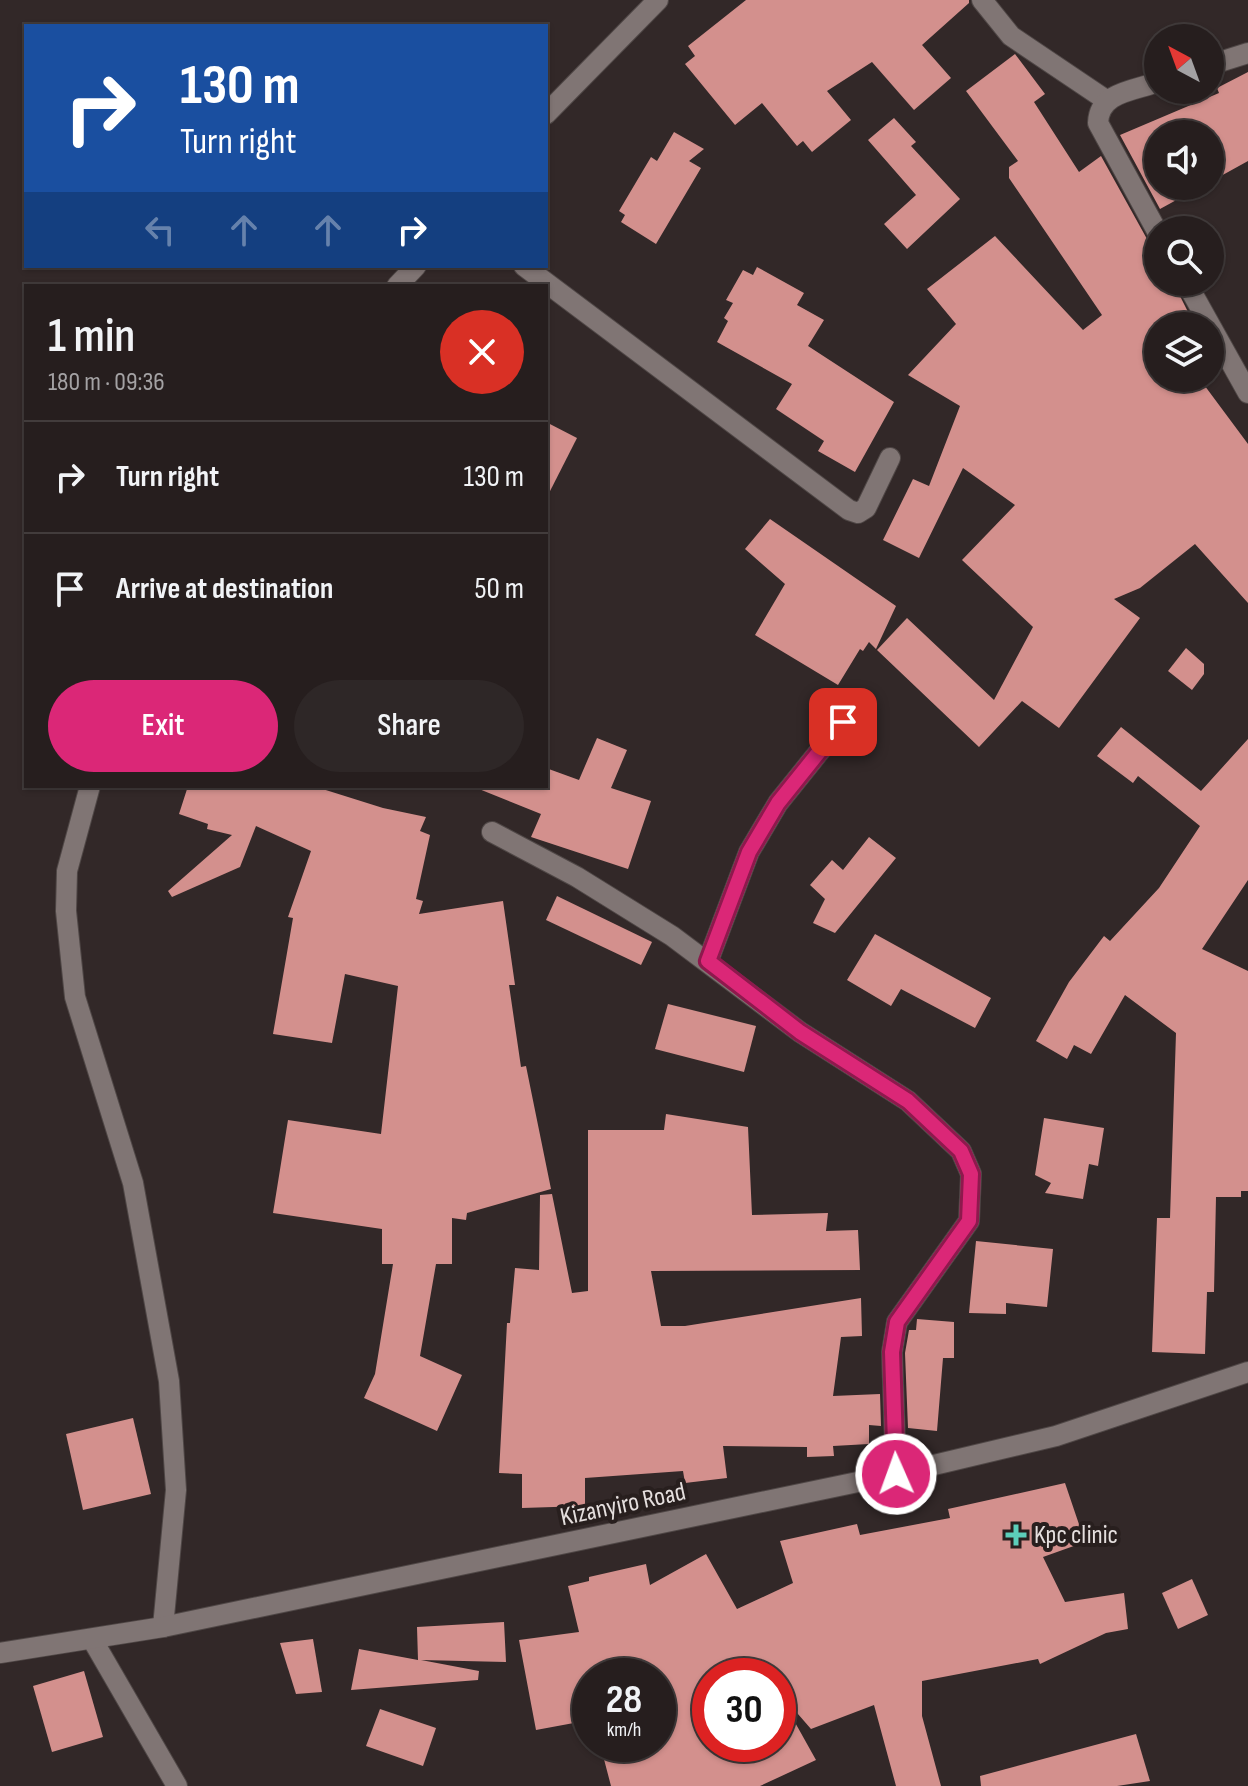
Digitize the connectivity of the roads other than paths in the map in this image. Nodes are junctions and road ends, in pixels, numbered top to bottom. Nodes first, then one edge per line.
1 (658, 0) edge
2 (982, 0) edge
3 (1248, 53) edge
4 (1224, 61) edge
5 (1144, 87) edge
6 (1106, 100) junction
7 (548, 112) edge
8 (1149, 216) edge
9 (414, 268) edge
10 (527, 268) edge
11 (399, 284) edge
12 (548, 284) edge
13 (548, 284) edge
14 (1194, 296) edge
15 (1248, 393) edge
16 (890, 458) dead end
17 (843, 722) dead end
18 (89, 788) edge
19 (492, 832) dead end
20 (708, 961) junction
21 (1248, 1372) edge
22 (896, 1474) junction
23 (163, 1627) junction
24 (92, 1639) junction
25 (0, 1653) edge
26 (177, 1786) edge

1 - 7 street
2 - 6 street
3 - 4 street
5 - 6 street
6 - 8 street
9 - 11 street
10 - 12 street
13 - 16 street
14 - 15 street
17 - 20 street
18 - 23 street
19 - 20 street
20 - 22 street
21 - 22 street, Kizanyiro Road
22 - 23 street, Kizanyiro Road
23 - 24 street, Kizanyiro Road
24 - 25 street, Kizanyiro Road
24 - 26 street

